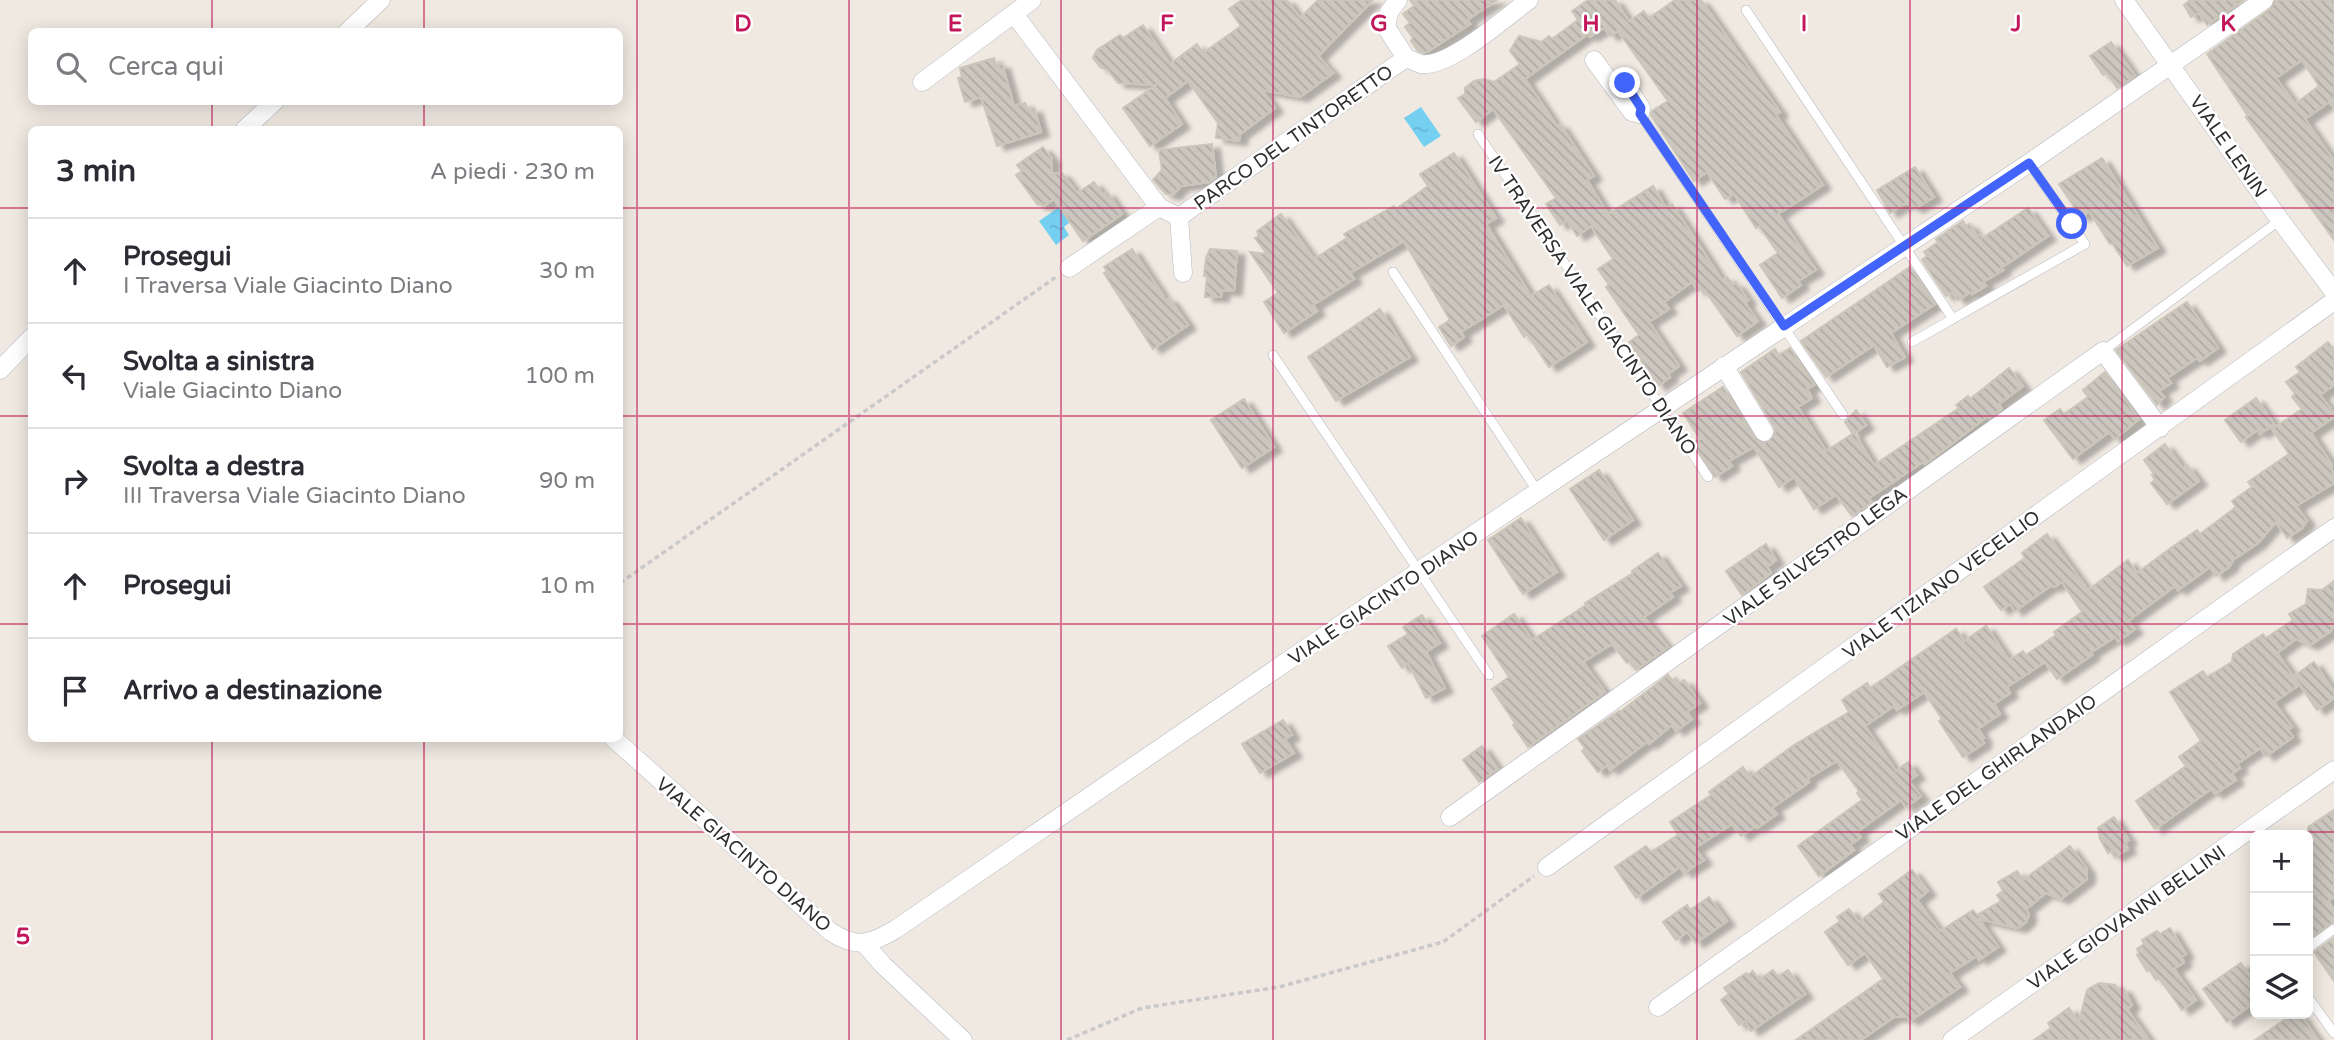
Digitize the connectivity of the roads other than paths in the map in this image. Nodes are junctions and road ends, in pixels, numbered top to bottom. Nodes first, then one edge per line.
1 (381, 0) edge
2 (1032, 0) edge
3 (1398, 0) edge
4 (1528, 0) edge
5 (2124, 0) edge
6 (2264, 0) edge
7 (1746, 10) dead end
8 (1014, 14) junction
9 (351, 28) edge
10 (1406, 58) junction
11 (1594, 60) dead end
12 (2171, 64) junction
13 (922, 82) dead end
14 (1625, 83) dead end
15 (271, 105) edge
16 (1640, 114) junction
17 (248, 126) edge
18 (1478, 134) dead end
19 (2029, 163) junction
20 (1159, 207) junction
21 (1180, 217) junction
22 (2280, 220) junction
23 (1905, 246) junction
24 (1069, 268) road end
25 (1393, 272) dead end
26 (1183, 273) dead end
27 (2334, 292) edge
28 (2334, 301) edge
29 (1952, 319) junction
30 (1784, 326) junction
31 (28, 341) edge
32 (1912, 342) dead end
33 (2103, 351) junction
34 (1273, 355) dead end
35 (1724, 366) junction
36 (0, 370) edge
37 (1661, 409) junction
38 (1843, 415) dead end
39 (2160, 428) junction
40 (1764, 432) dead end
41 (1708, 477) dead end
42 (1538, 492) junction
43 (2334, 528) edge
44 (1419, 571) junction
45 (1489, 675) dead end
46 (617, 742) edge
47 (2334, 770) edge
48 (1450, 817) dead end
49 (1547, 867) road end
50 (2334, 929) edge
51 (864, 943) junction
52 (2313, 944) edge
53 (2313, 1004) edge
54 (1658, 1007) dead end
55 (2332, 1027) edge
56 (963, 1040) edge
57 (1952, 1040) edge

1 - 9 street
2 - 8 street
3 - 10 street, PARCO DEL TINTORETTO
4 - 10 street, PARCO DEL TINTORETTO
5 - 12 street, VIALE LENIN
6 - 12 street, VIALE GIACINTO DIANO
7 - 23 lane
8 - 13 street
8 - 20 street, PARCO DEL TINTORETTO
10 - 21 street, PARCO DEL TINTORETTO
11 - 16 street
12 - 19 street, VIALE GIACINTO DIANO
12 - 22 street, VIALE LENIN
14 - 16 street
15 - 17 street
16 - 30 lane
18 - 37 lane, IV TRAVERSA VIALE GIACINTO DIANO
19 - 23 street, VIALE GIACINTO DIANO
19 - 29 lane
20 - 21 street, PARCO DEL TINTORETTO
20 - 24 street
21 - 26 street, PARCO DEL TINTORETTO
22 - 27 street, VIALE LENIN
22 - 33 lane
23 - 29 lane
23 - 30 street, VIALE GIACINTO DIANO
25 - 42 lane
28 - 39 street, VIALE TIZIANO VECELLIO
29 - 32 lane
30 - 35 street, VIALE GIACINTO DIANO
30 - 38 lane
31 - 36 street
33 - 39 street
33 - 48 street, VIALE SILVESTRO LEGA
34 - 44 lane
35 - 37 street, VIALE GIACINTO DIANO
35 - 40 street
37 - 41 lane, IV TRAVERSA VIALE GIACINTO DIANO
37 - 42 street, VIALE GIACINTO DIANO
39 - 49 street, VIALE TIZIANO VECELLIO
42 - 44 street, VIALE GIACINTO DIANO
43 - 54 street, VIALE DEL GHIRLANDAIO
44 - 45 lane
44 - 51 street, VIALE GIACINTO DIANO
46 - 51 street, VIALE GIACINTO DIANO
47 - 57 street, VIALE GIOVANNI BELLINI
50 - 52 lane
51 - 56 street
53 - 55 lane

